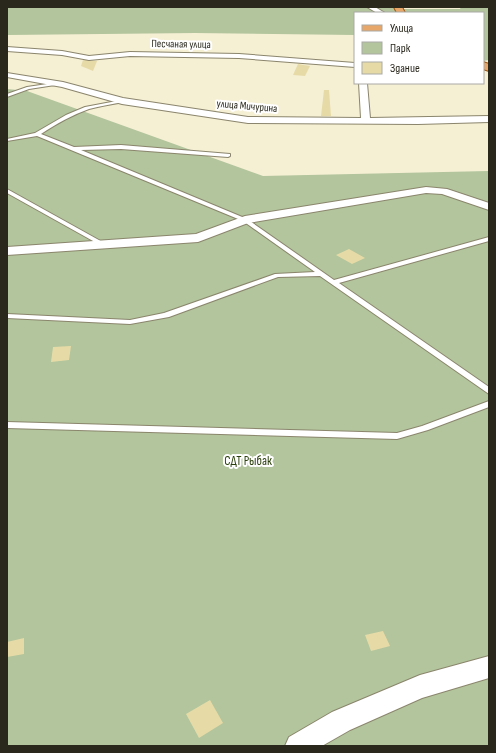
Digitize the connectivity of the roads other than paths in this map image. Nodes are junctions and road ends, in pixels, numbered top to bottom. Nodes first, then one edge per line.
1 (370, 7) edge
2 (380, 12) edge
3 (7, 49) edge
4 (354, 65) edge
5 (7, 75) edge
6 (54, 84) junction
7 (363, 84) edge
8 (7, 96) edge
9 (122, 101) junction
10 (489, 118) edge
11 (366, 120) junction
12 (37, 134) junction
13 (7, 140) edge
14 (71, 149) junction
15 (228, 155) dead end
16 (7, 191) edge
17 (489, 207) edge
18 (245, 220) junction
19 (489, 239) edge
20 (104, 245) junction
21 (7, 251) edge
22 (321, 274) junction
23 (333, 282) junction
24 (7, 316) edge
25 (489, 391) edge
26 (489, 404) edge
27 (7, 425) edge
28 (489, 667) edge
29 (298, 746) edge

1 - 2 street
3 - 4 street, Песчаная улица
5 - 6 street, улица Мичурина
6 - 8 lane
6 - 9 street, улица Мичурина
7 - 11 street
9 - 11 street, улица Мичурина
9 - 12 lane
10 - 11 street, улица Мичурина
12 - 13 lane
12 - 14 lane
14 - 15 lane
14 - 18 lane
16 - 20 lane
17 - 18 street
18 - 20 street
18 - 22 lane
19 - 23 lane
20 - 21 street
22 - 23 lane
22 - 24 lane
23 - 25 lane
26 - 27 lane
28 - 29 street

